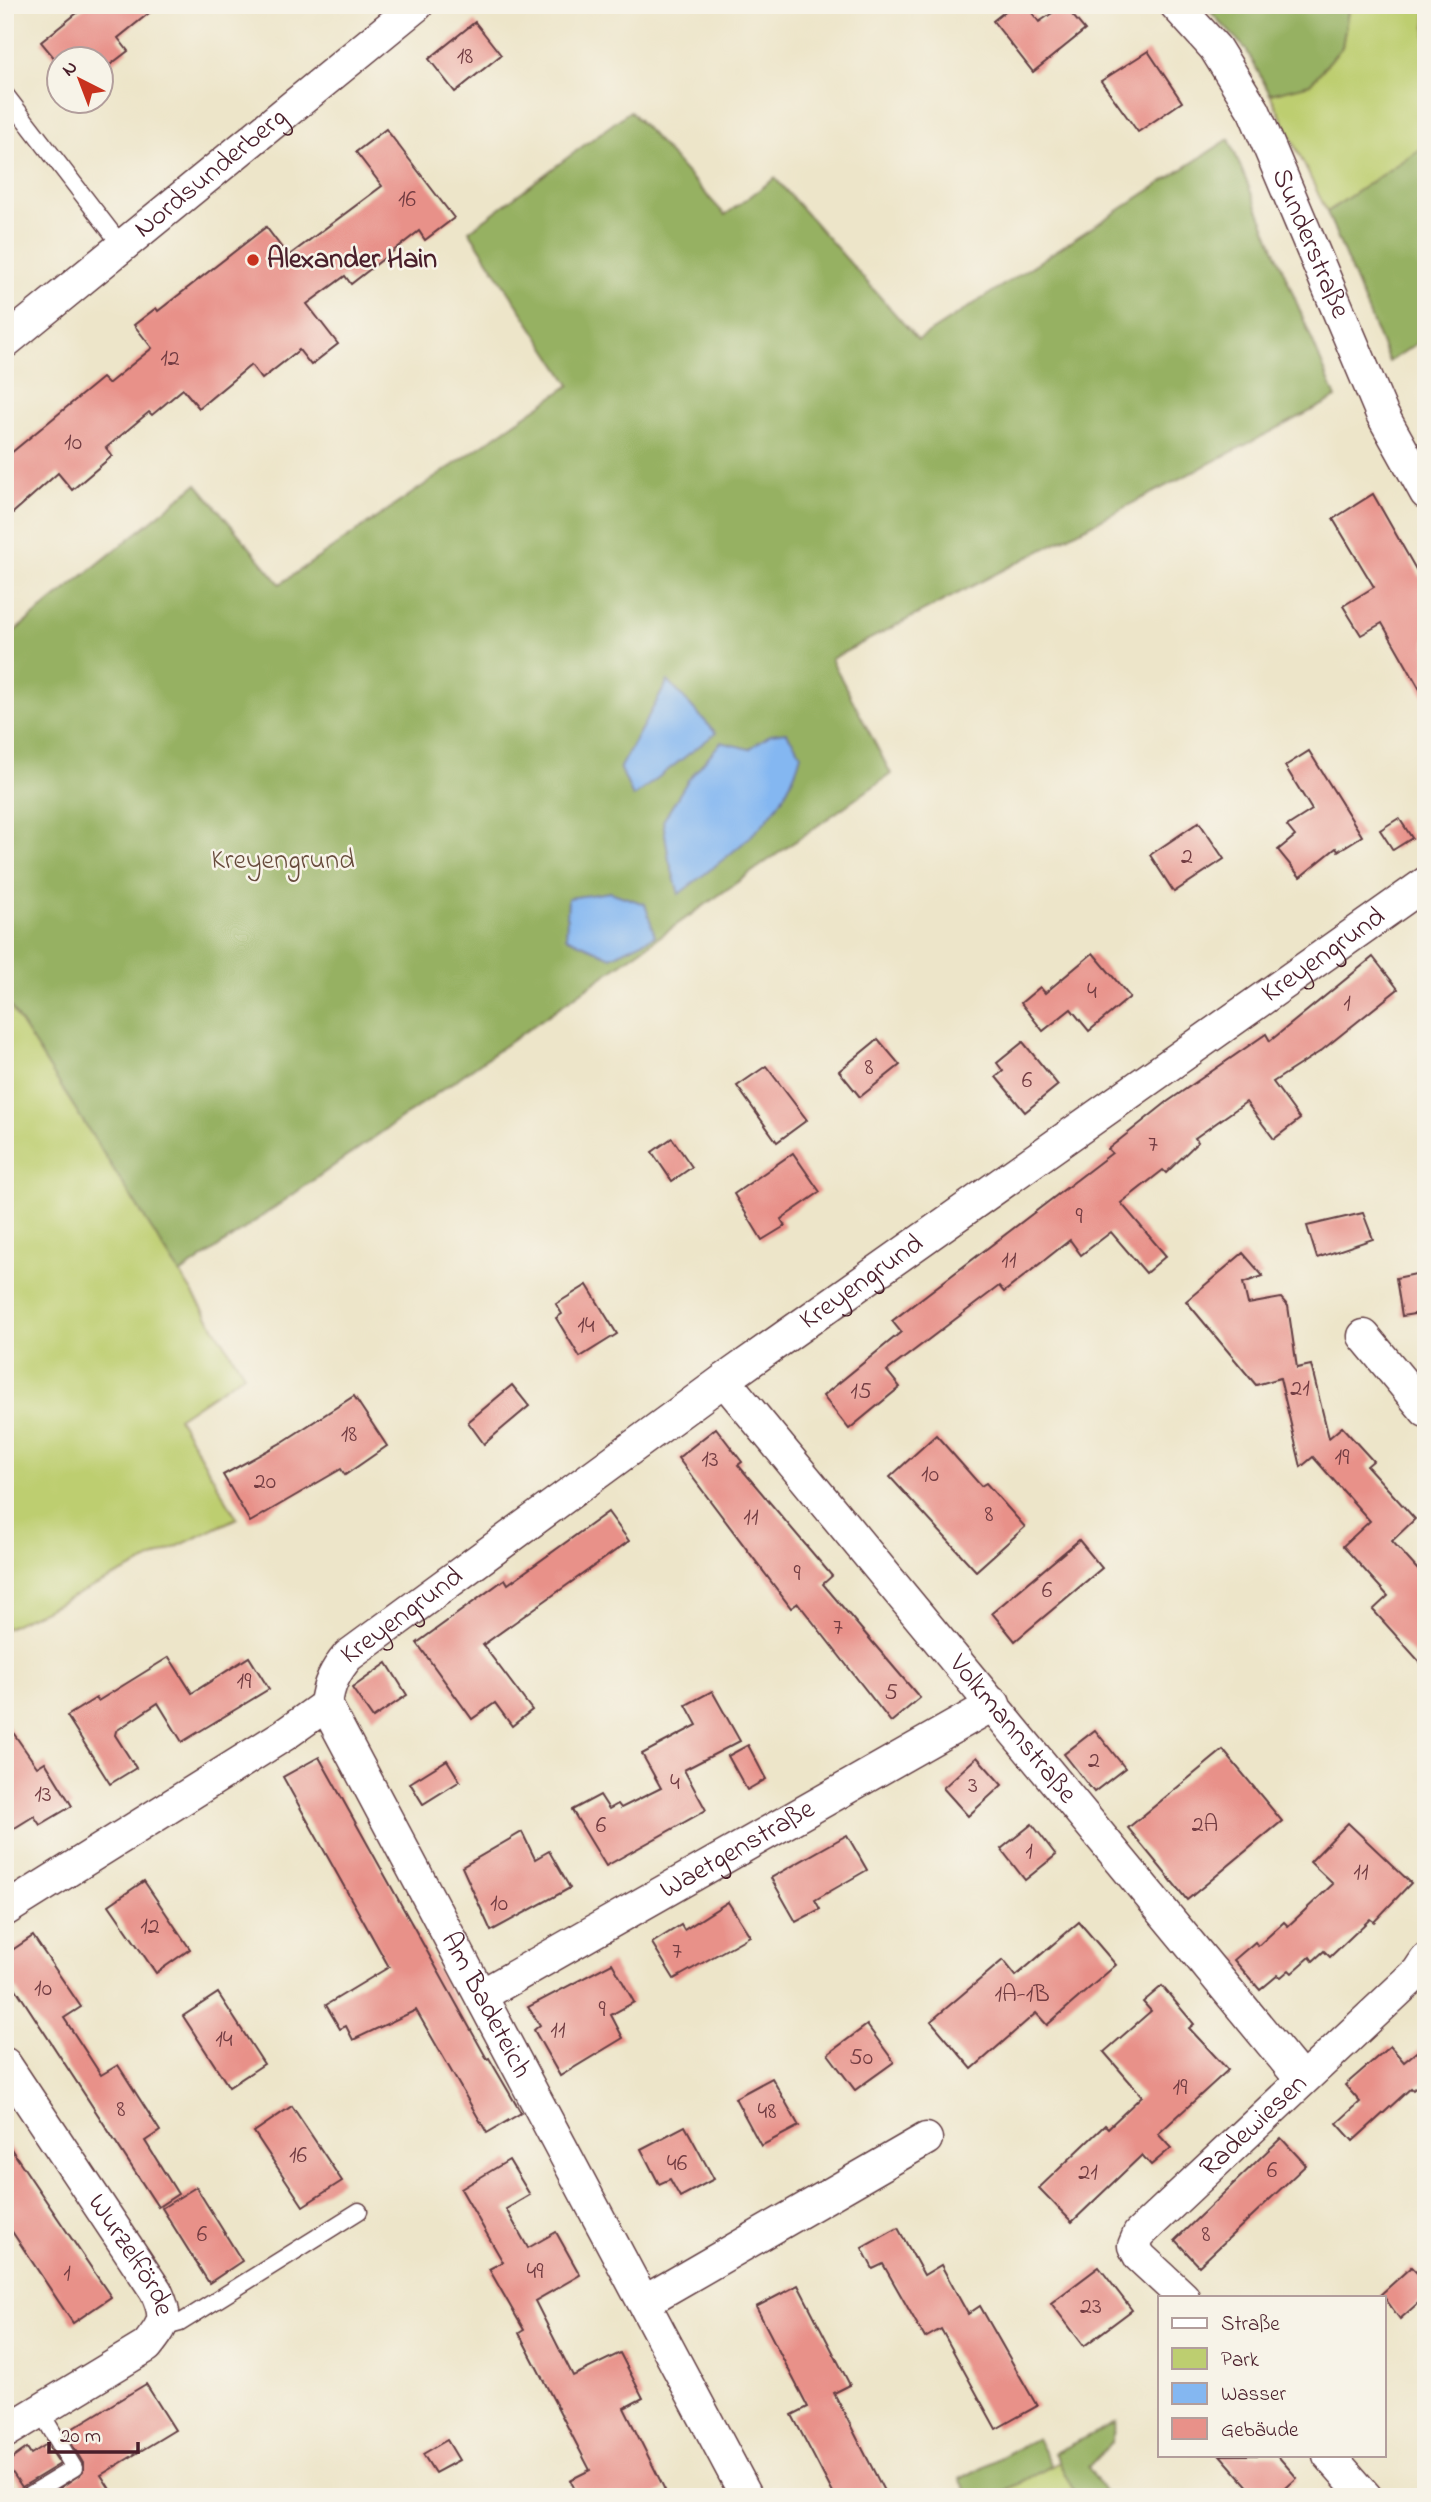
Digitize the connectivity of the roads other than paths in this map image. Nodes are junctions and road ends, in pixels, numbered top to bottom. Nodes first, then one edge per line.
1 (416, 5) edge
2 (1176, 5) edge
3 (5, 94) edge
4 (122, 246) junction
5 (5, 342) edge
6 (1426, 493) edge
7 (1426, 883) edge
8 (1364, 1336) dead end
9 (724, 1380) junction
10 (1426, 1411) edge
11 (994, 1704) junction
12 (326, 1705) junction
13 (5, 1910) edge
14 (1423, 1970) edge
15 (482, 1995) junction
16 (5, 2064) edge
17 (1301, 2079) junction
18 (926, 2139) dead end
19 (359, 2211) dead end
20 (1182, 2296) edge
21 (644, 2302) junction
22 (162, 2328) junction
23 (40, 2411) junction
24 (5, 2432) edge
25 (1330, 2456) edge
26 (26, 2497) edge
27 (747, 2497) edge
28 (1366, 2497) edge

1 - 4 street, Nordsunderberg
2 - 6 street, Sunderstraße
3 - 4 lane
4 - 5 street, Nordsunderberg
7 - 9 street, Kreyengrund
8 - 10 street
9 - 11 street, Volkmannstraße
9 - 12 street, Kreyengrund
11 - 15 street, Waetgenstraße
11 - 17 street, Volkmannstraße
12 - 13 street
12 - 15 street, Am Badeteich
14 - 17 street, Radewiesen
15 - 21 street, Am Badeteich
16 - 22 street, Wurzelförde
17 - 20 street, Radewiesen
18 - 21 street
19 - 22 lane
21 - 27 street, Am Badeteich
22 - 23 street, Wurzelförde
23 - 24 street, Wurzelförde
23 - 26 lane
25 - 28 street

